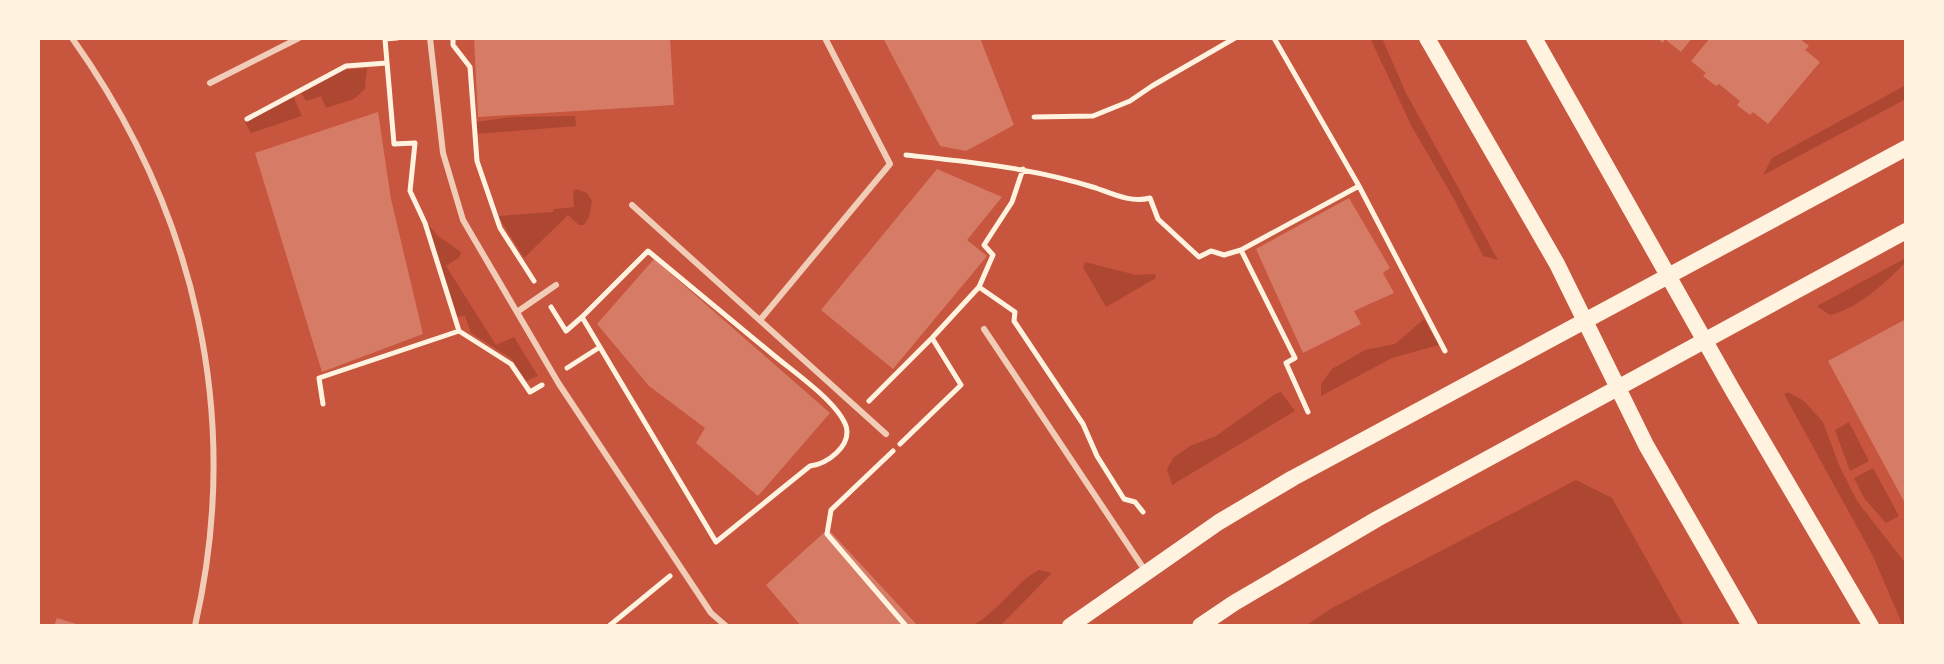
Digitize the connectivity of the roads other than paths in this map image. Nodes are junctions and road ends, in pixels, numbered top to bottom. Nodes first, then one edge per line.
1 (72, 38) edge
2 (299, 38) edge
3 (430, 38) edge
4 (825, 38) edge
5 (1427, 38) edge
6 (1534, 38) edge
7 (210, 83) dead end
8 (1906, 148) edge
9 (632, 205) dead end
10 (1906, 231) edge
11 (1668, 276) junction
12 (556, 285) dead end
13 (517, 312) junction
14 (1585, 319) junction
15 (760, 320) junction
16 (984, 329) dead end
17 (1705, 341) junction
18 (1618, 387) junction
19 (886, 434) dead end
20 (1146, 572) junction
21 (195, 626) edge
22 (726, 626) edge
23 (1070, 626) edge
24 (1200, 626) edge
25 (1750, 626) edge
26 (1871, 626) edge

1 - 21 lane
2 - 7 lane
3 - 13 lane
4 - 15 lane
5 - 14 main road
6 - 11 main road
8 - 11 main road
9 - 15 lane
10 - 17 main road
11 - 14 main road
11 - 17 main road
12 - 13 lane
13 - 22 lane
14 - 18 main road
14 - 20 main road
15 - 19 lane
16 - 20 lane
17 - 18 main road
17 - 26 main road
18 - 24 main road
18 - 25 main road
20 - 23 main road

